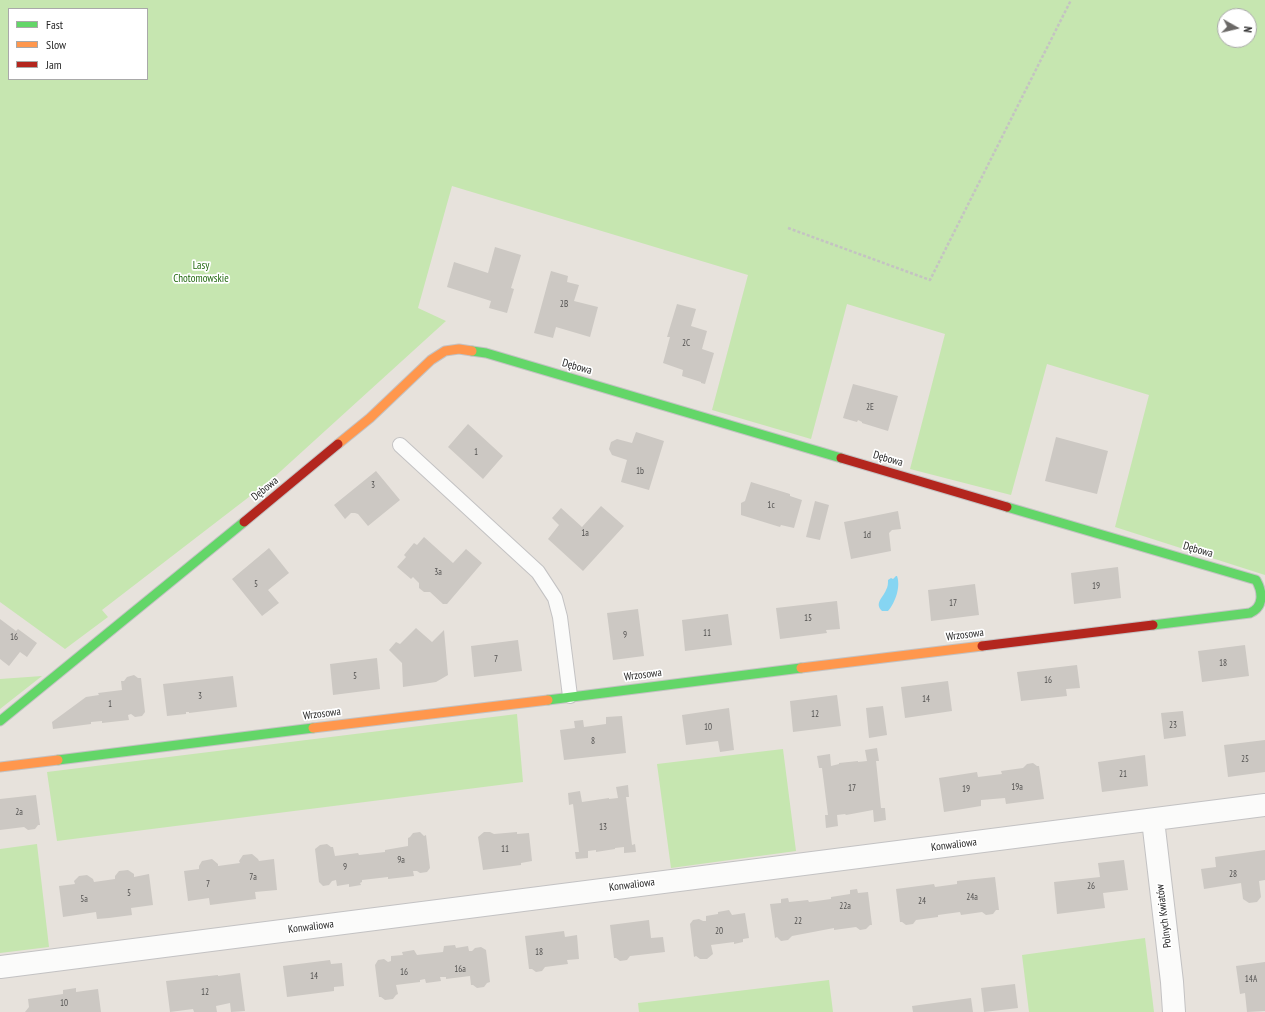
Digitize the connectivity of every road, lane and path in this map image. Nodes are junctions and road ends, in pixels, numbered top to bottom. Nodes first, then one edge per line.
1 (1071, 0) edge
2 (788, 228) dead end
3 (400, 445) dead end
4 (1256, 580) joint
5 (570, 696) junction
6 (0, 721) edge
7 (0, 767) edge
8 (1265, 805) edge
9 (1153, 820) junction
10 (0, 967) edge
11 (1174, 1012) edge

1 - 2 path
3 - 5 lane
4 - 5 street, Wrzosowa
4 - 6 street, Dębowa
5 - 7 street, Wrzosowa
8 - 9 street, Konwaliowa
9 - 10 street, Konwaliowa
9 - 11 street, Polnych Kwiatów

